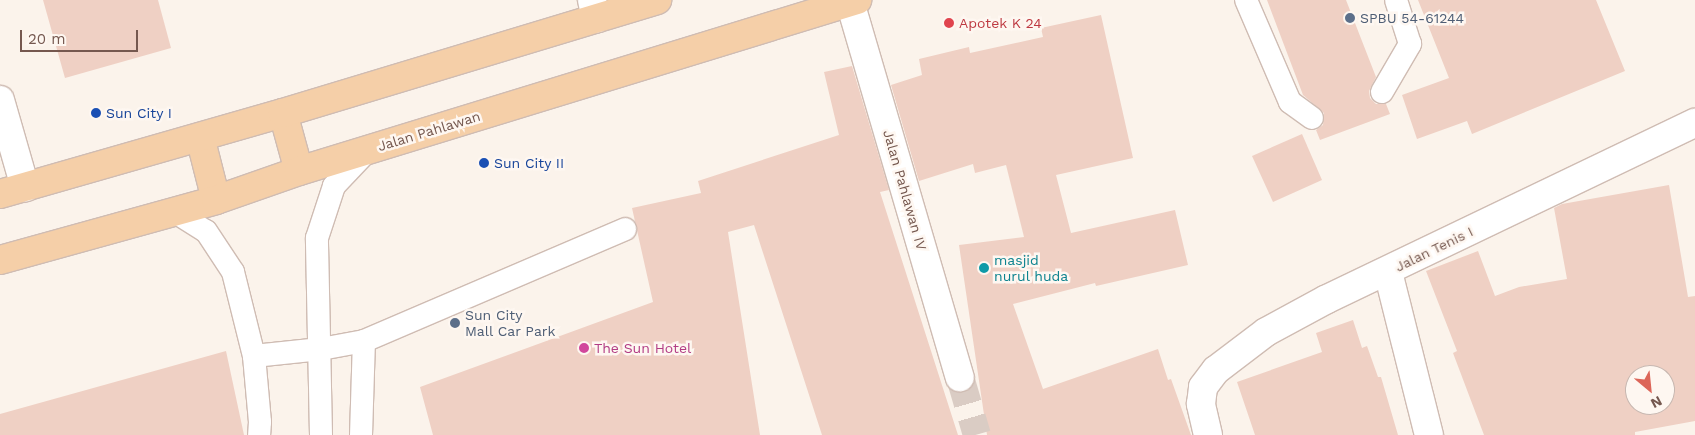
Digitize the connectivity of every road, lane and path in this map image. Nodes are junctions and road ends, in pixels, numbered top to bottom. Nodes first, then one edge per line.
1 (657, 0) edge
2 (1246, 0) edge
3 (1396, 0) edge
4 (853, 1) edge
5 (594, 10) edge
6 (1382, 92) dead end
7 (0, 100) edge
8 (283, 113) junction
9 (1312, 118) dead end
10 (1695, 123) edge
11 (200, 137) junction
12 (368, 150) junction
13 (299, 171) junction
14 (12, 191) edge
15 (216, 200) junction
16 (174, 212) junction
17 (626, 229) dead end
18 (0, 260) edge
19 (1388, 272) junction
20 (364, 341) junction
21 (321, 349) junction
22 (254, 356) junction
23 (960, 377) tunnel mouth
24 (259, 435) edge
25 (322, 435) edge
26 (361, 435) edge
27 (1208, 435) edge
28 (1429, 435) edge

1 - 5 main road
2 - 9 lane
3 - 6 lane
4 - 12 main road, Jalan Pahlawan
4 - 23 street, Jalan Pahlawan IV
5 - 8 main road
7 - 14 street
8 - 11 main road
8 - 13 main road
10 - 19 street, Jalan Tenis I
11 - 14 main road
11 - 15 main road
12 - 13 main road, Jalan Pahlawan
12 - 21 lane
13 - 15 main road, Jalan Pahlawan
15 - 16 main road, Jalan Pahlawan
16 - 18 main road, Jalan Pahlawan
16 - 22 lane
17 - 20 lane
19 - 27 street, Jalan Tenis I
19 - 28 street
20 - 21 lane
20 - 26 lane
21 - 22 lane
21 - 25 lane
22 - 24 lane

